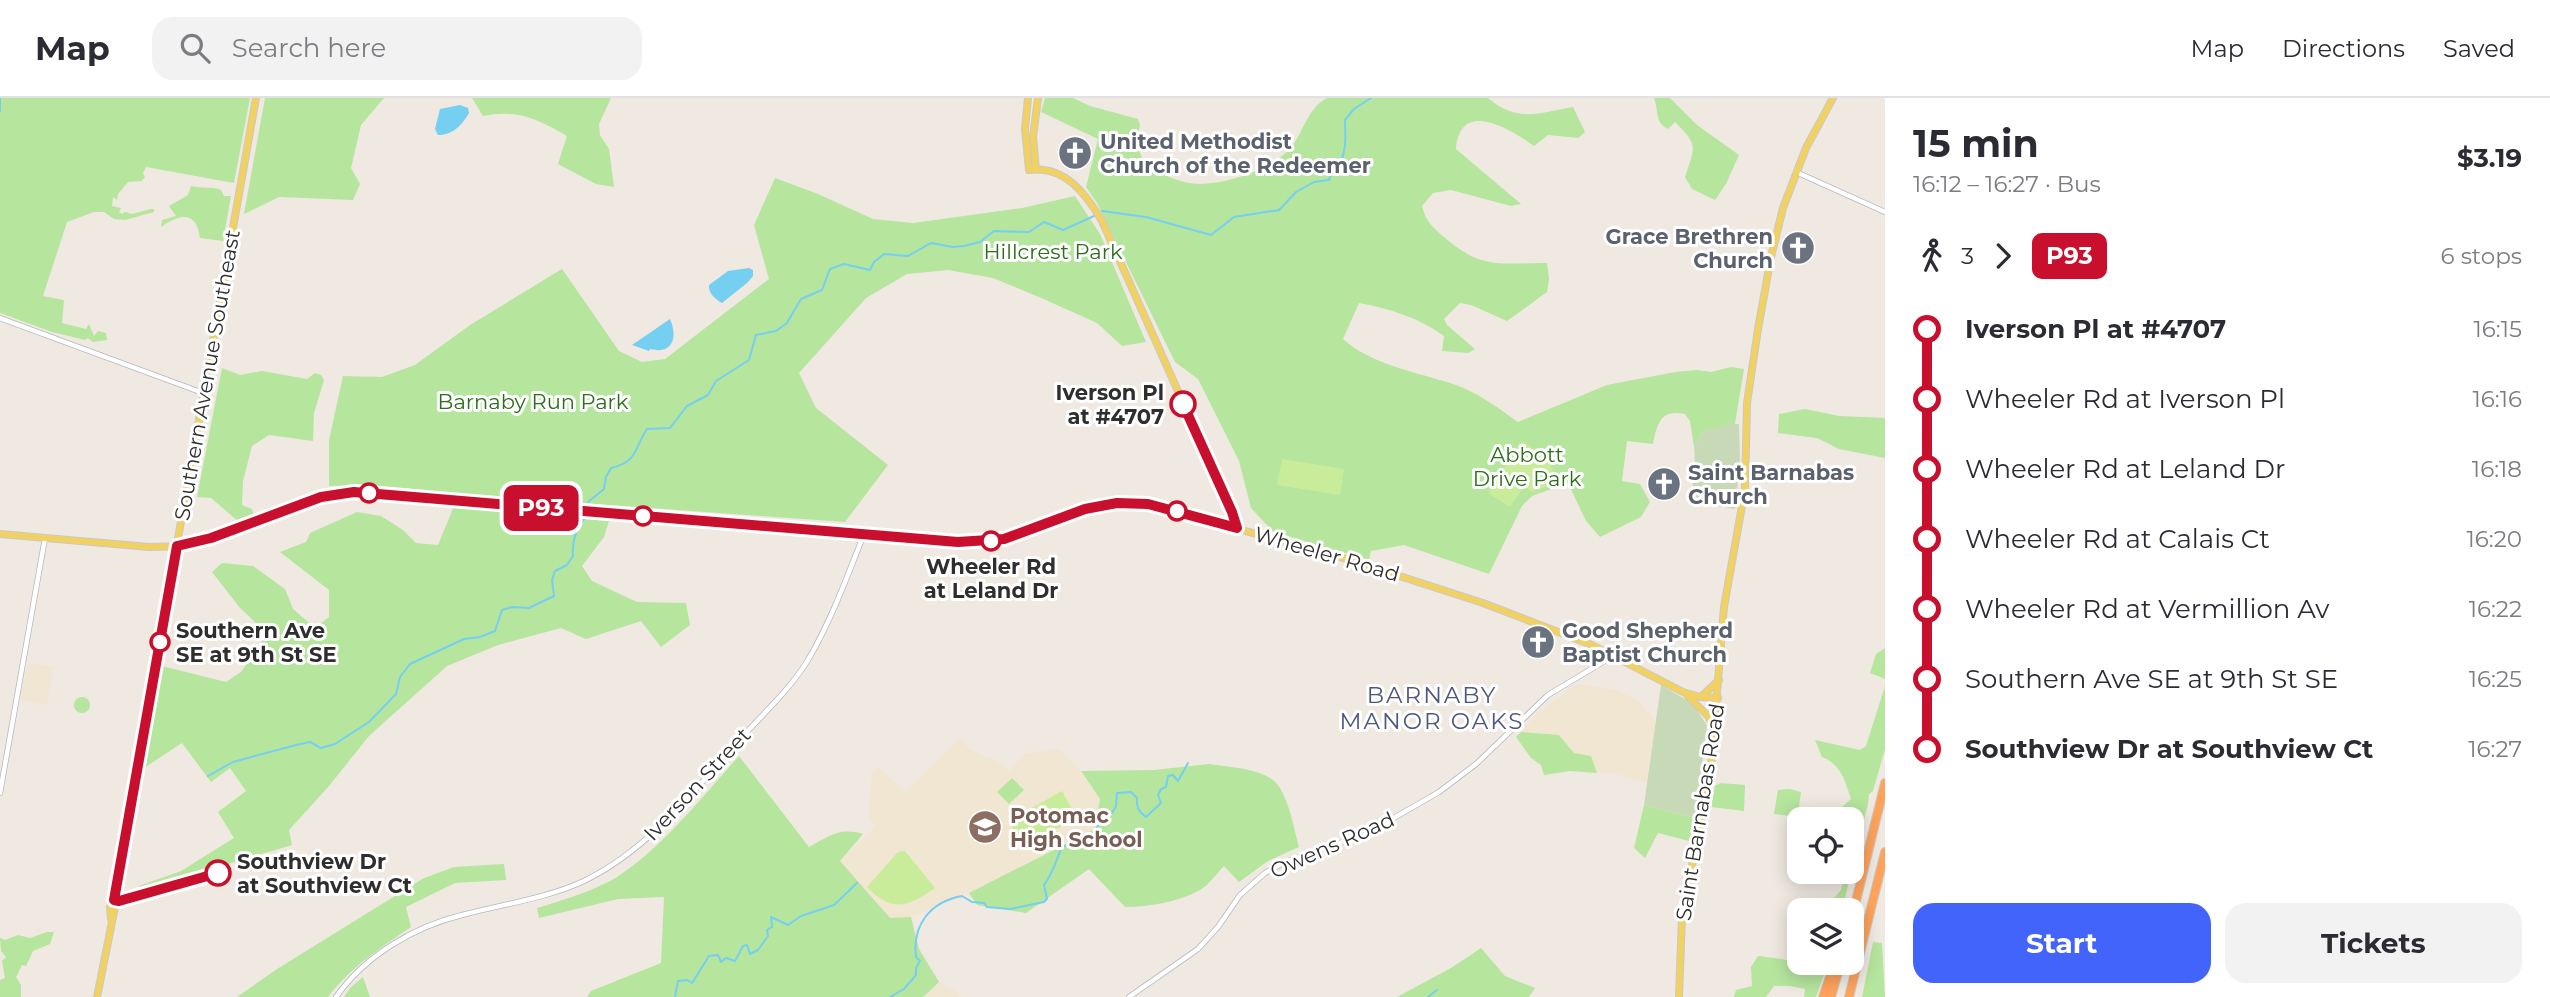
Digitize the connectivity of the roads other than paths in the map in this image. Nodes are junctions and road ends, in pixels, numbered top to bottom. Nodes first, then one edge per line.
1 (256, 98) edge
2 (1028, 98) edge
3 (1038, 98) edge
4 (1833, 98) edge
5 (1032, 170) junction
6 (1796, 172) junction
7 (1885, 212) edge
8 (0, 318) edge
9 (203, 393) junction
10 (1237, 528) junction
11 (0, 534) edge
12 (864, 534) junction
13 (45, 538) junction
14 (177, 546) junction
15 (1613, 656) junction
16 (1719, 680) junction
17 (1683, 692) junction
18 (1700, 697) junction
19 (1718, 698) junction
20 (1715, 730) junction
21 (6, 756) junction
22 (0, 758) edge
23 (1885, 783) edge
24 (0, 793) edge
25 (1868, 848) junction
26 (1885, 852) edge
27 (1853, 898) edge
28 (1856, 898) edge
29 (1831, 975) edge
30 (1837, 975) edge
31 (97, 997) edge
32 (336, 997) edge
33 (1129, 997) edge
34 (1679, 997) edge
35 (1823, 997) edge
36 (1831, 997) edge
37 (1849, 997) edge

1 - 9 main road, Southern Avenue Southeast
2 - 5 main road
3 - 5 main road
4 - 6 main road, Saint Barnabas Road
5 - 10 main road
6 - 7 street
6 - 16 main road, Saint Barnabas Road
8 - 9 street
9 - 14 main road, Southern Avenue Southeast
10 - 12 main road, Wheeler Road
10 - 15 main road, Wheeler Road
11 - 13 main road, Wheeler Road
12 - 14 main road, Wheeler Road
12 - 32 street, Iverson Street
13 - 14 main road, Wheeler Road
13 - 21 street
14 - 31 main road, Southern Avenue Southeast
15 - 17 main road, Wheeler Road
15 - 33 street, Owens Road
16 - 18 main road
16 - 19 main road, Saint Barnabas Road
17 - 18 main road, Wheeler Road
17 - 20 main road
18 - 19 main road, Wheeler Road
19 - 20 main road, Saint Barnabas Road
20 - 34 main road, Saint Barnabas Road
21 - 22 street
21 - 24 street
23 - 25 highway
25 - 27 highway
25 - 28 highway
26 - 37 highway
29 - 35 highway
30 - 36 highway

